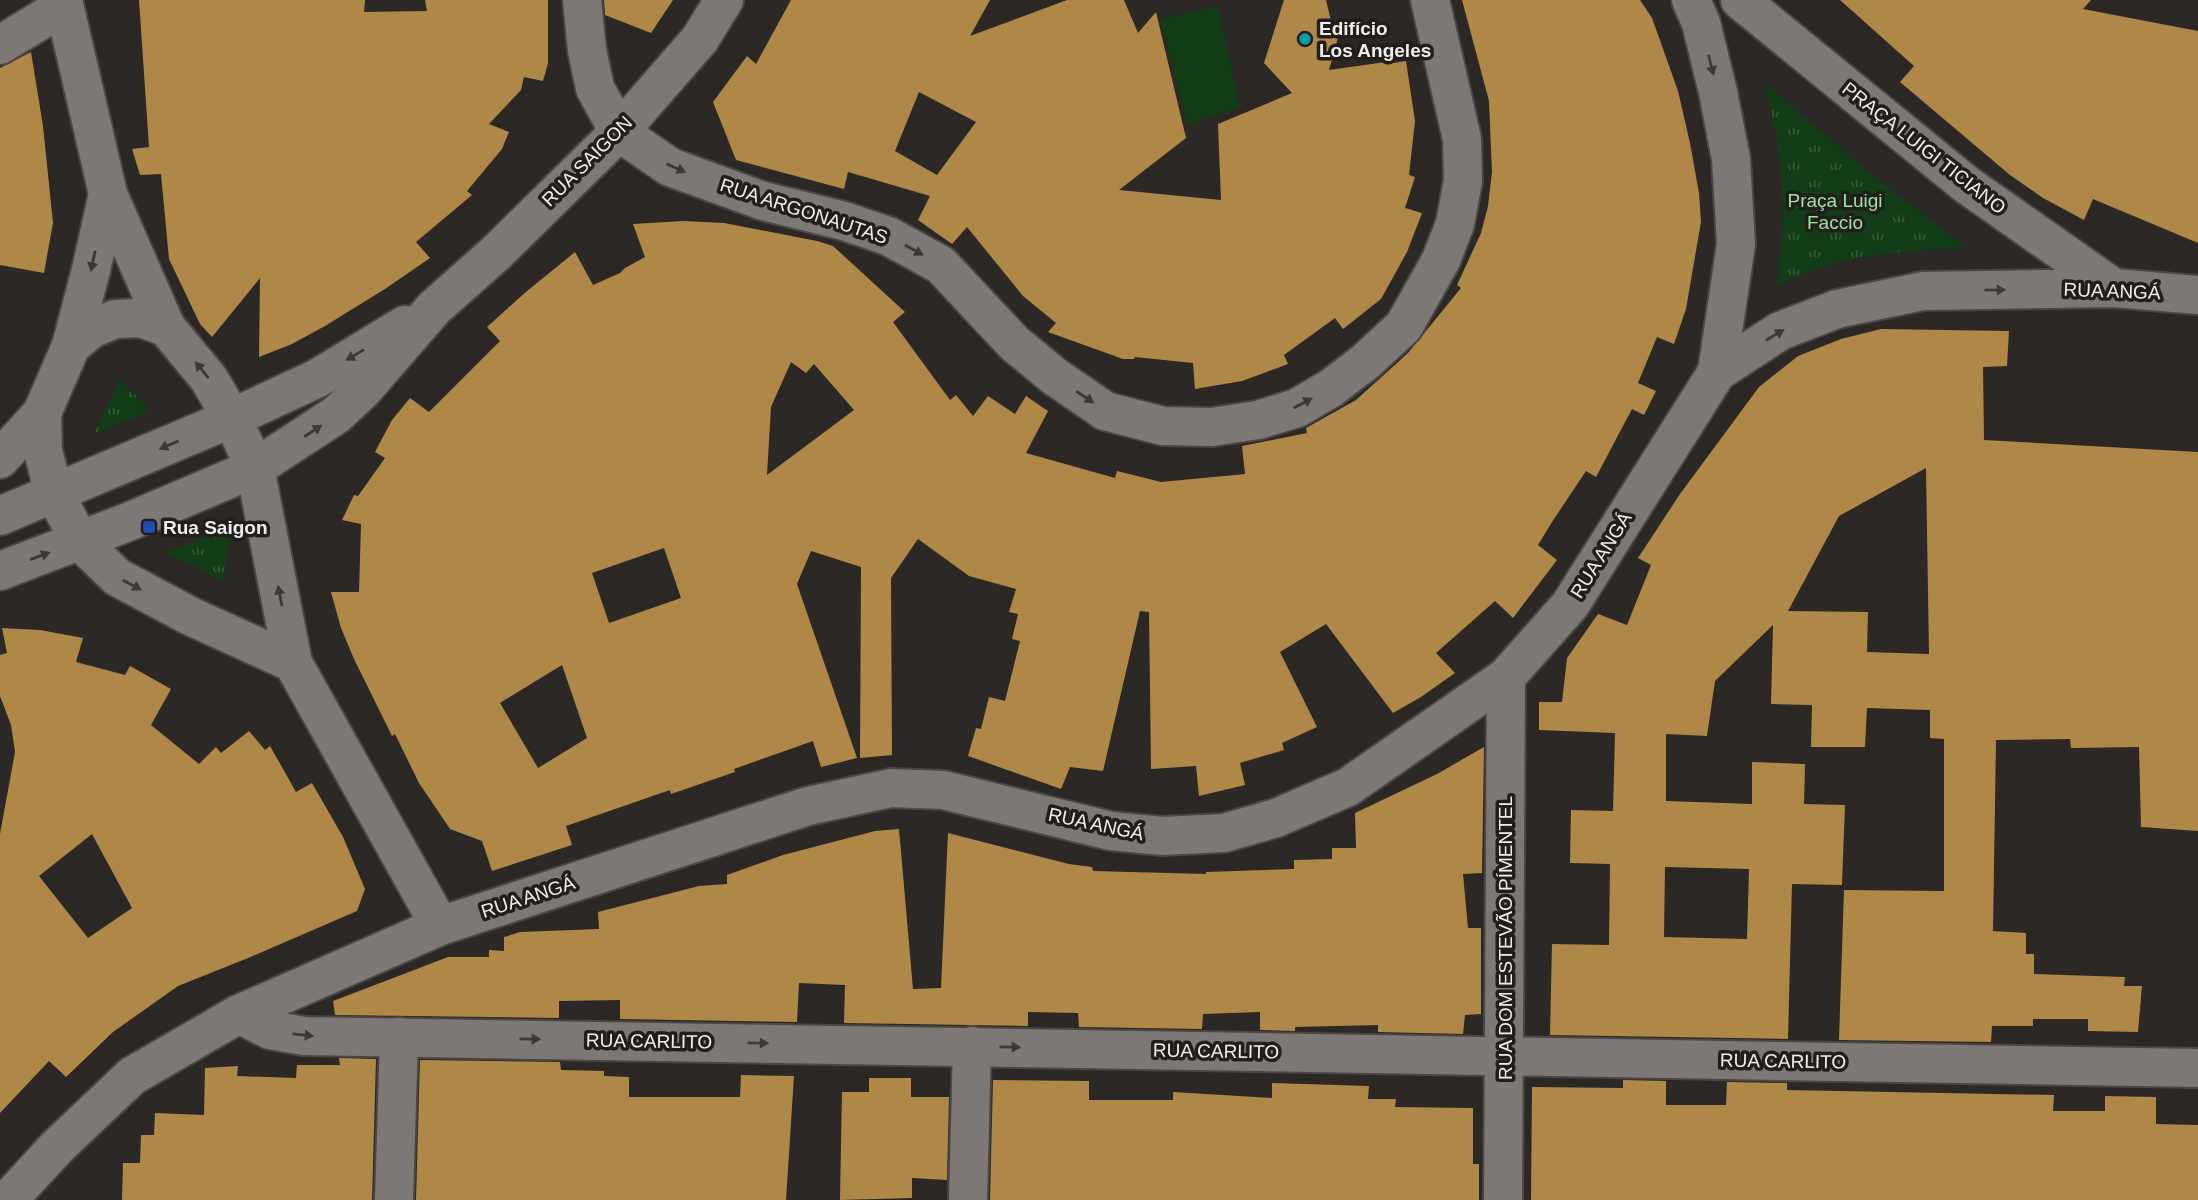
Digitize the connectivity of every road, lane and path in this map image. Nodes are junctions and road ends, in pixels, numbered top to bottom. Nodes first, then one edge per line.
1 (582, 0) edge
2 (724, 0) edge
3 (1430, 0) edge
4 (1691, 0) edge
5 (1740, 0) edge
6 (63, 3) edge
7 (0, 45) edge
8 (619, 132) junction
9 (108, 194) junction
10 (2114, 288) junction
11 (2198, 295) edge
12 (434, 308) junction
13 (166, 327) junction
14 (71, 346) junction
15 (1717, 372) junction
16 (42, 413) junction
17 (232, 418) junction
18 (0, 459) edge
19 (256, 468) junction
20 (54, 493) junction
21 (0, 516) edge
22 (80, 541) junction
23 (0, 571) edge
24 (293, 663) junction
25 (1506, 677) junction
26 (440, 926) junction
27 (239, 1014) junction
28 (399, 1037) junction
29 (972, 1046) junction
30 (1504, 1056) junction
31 (2198, 1068) edge
32 (8, 1200) edge
33 (394, 1200) edge
34 (968, 1200) edge
35 (1503, 1200) edge

1 - 8 street
2 - 8 street, RUA SAIGON
8 -> 3 street, RUA ARGONAUTAS
4 -> 15 street
5 - 10 street, PRAÇA LUIGI TICIANO
6 - 7 street
6 - 9 street
8 - 12 street, RUA SAIGON
9 - 13 street
9 -> 14 street
10 - 11 street, RUA ANGÁ
15 -> 10 street, RUA ANGÁ
12 -> 17 street, RUA SAIGON
19 -> 12 street, RUA SAIGON
13 - 14 street
17 -> 13 street
14 - 16 street
15 - 25 street, RUA ANGÁ
16 - 18 street
16 - 20 street
17 - 19 street
17 -> 20 street, RUA SAIGON
19 - 22 street, RUA SAIGON
24 -> 19 street
20 - 21 street, RUA SAIGON
20 - 22 street
23 -> 22 street, RUA SAIGON
22 -> 24 street
24 - 26 street
25 - 26 street, RUA ANGÁ
25 - 30 street, RUA DOM ESTEVÃO PÍMENTEL
26 - 27 street, RUA ANGÁ
27 -> 28 street, RUA CARLITO
27 - 32 street, RUA ANGÁ
28 -> 29 street, RUA CARLITO
28 - 33 street
29 -> 30 street, RUA CARLITO
29 - 34 street
30 - 31 street, RUA CARLITO
30 - 35 street, RUA DOM ESTEVÃO PÍMENTEL

